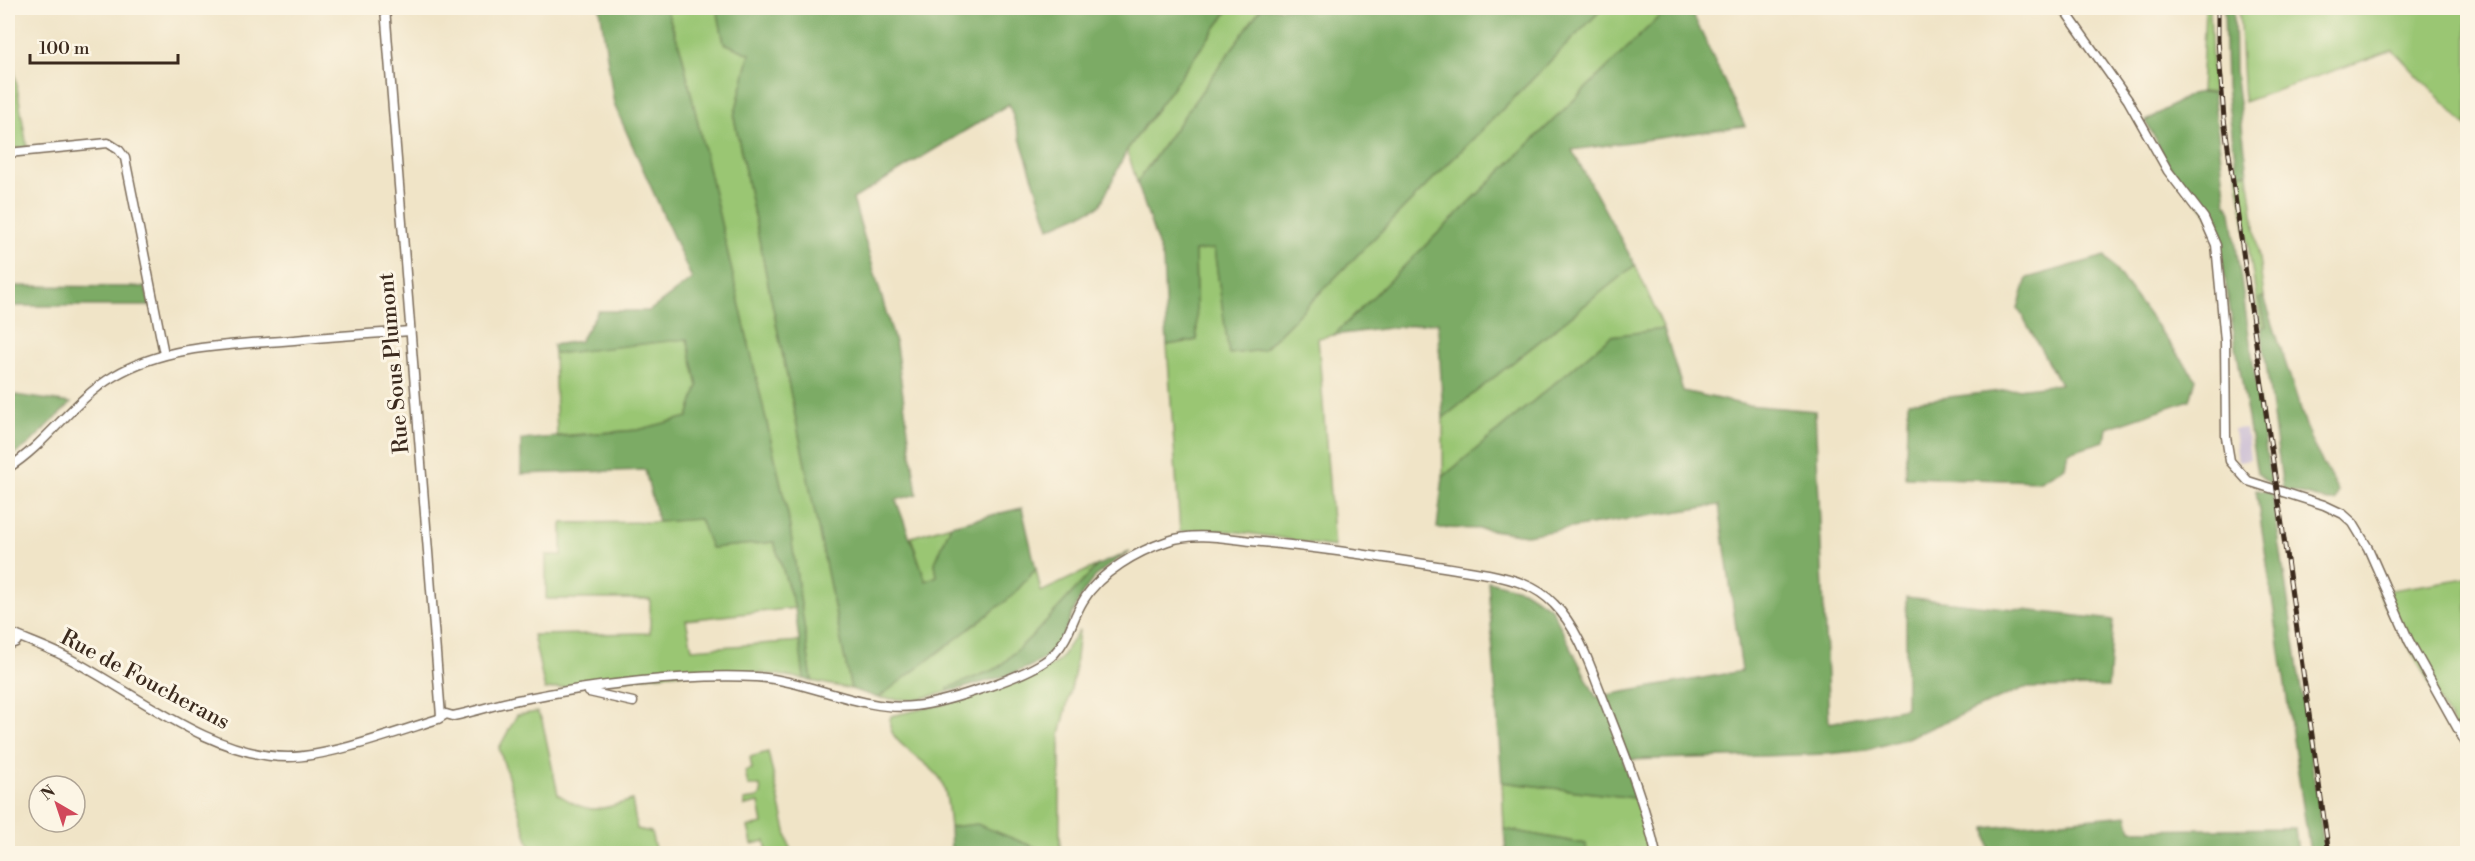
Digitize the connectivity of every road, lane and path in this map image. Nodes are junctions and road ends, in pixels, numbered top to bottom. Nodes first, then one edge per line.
1 (385, 8) edge
2 (2063, 8) edge
3 (8, 153) edge
4 (410, 331) junction
5 (164, 354) junction
6 (8, 468) edge
7 (8, 632) edge
8 (19, 637) junction
9 (8, 645) edge
10 (582, 690) junction
11 (633, 702) dead end
12 (441, 717) junction
13 (2468, 747) edge
14 (1656, 854) edge

1 - 4 street, Rue Sous Plumont
2 - 13 street
3 - 5 street
4 - 5 street
4 - 12 street, Rue Sous Plumont
5 - 6 street
7 - 8 street, Rue de Foucherans
8 - 9 street
8 - 12 street, Rue de Foucherans
10 - 11 street
10 - 12 street, Rue de Foucherans
10 - 14 street, Rue de Foucherans

